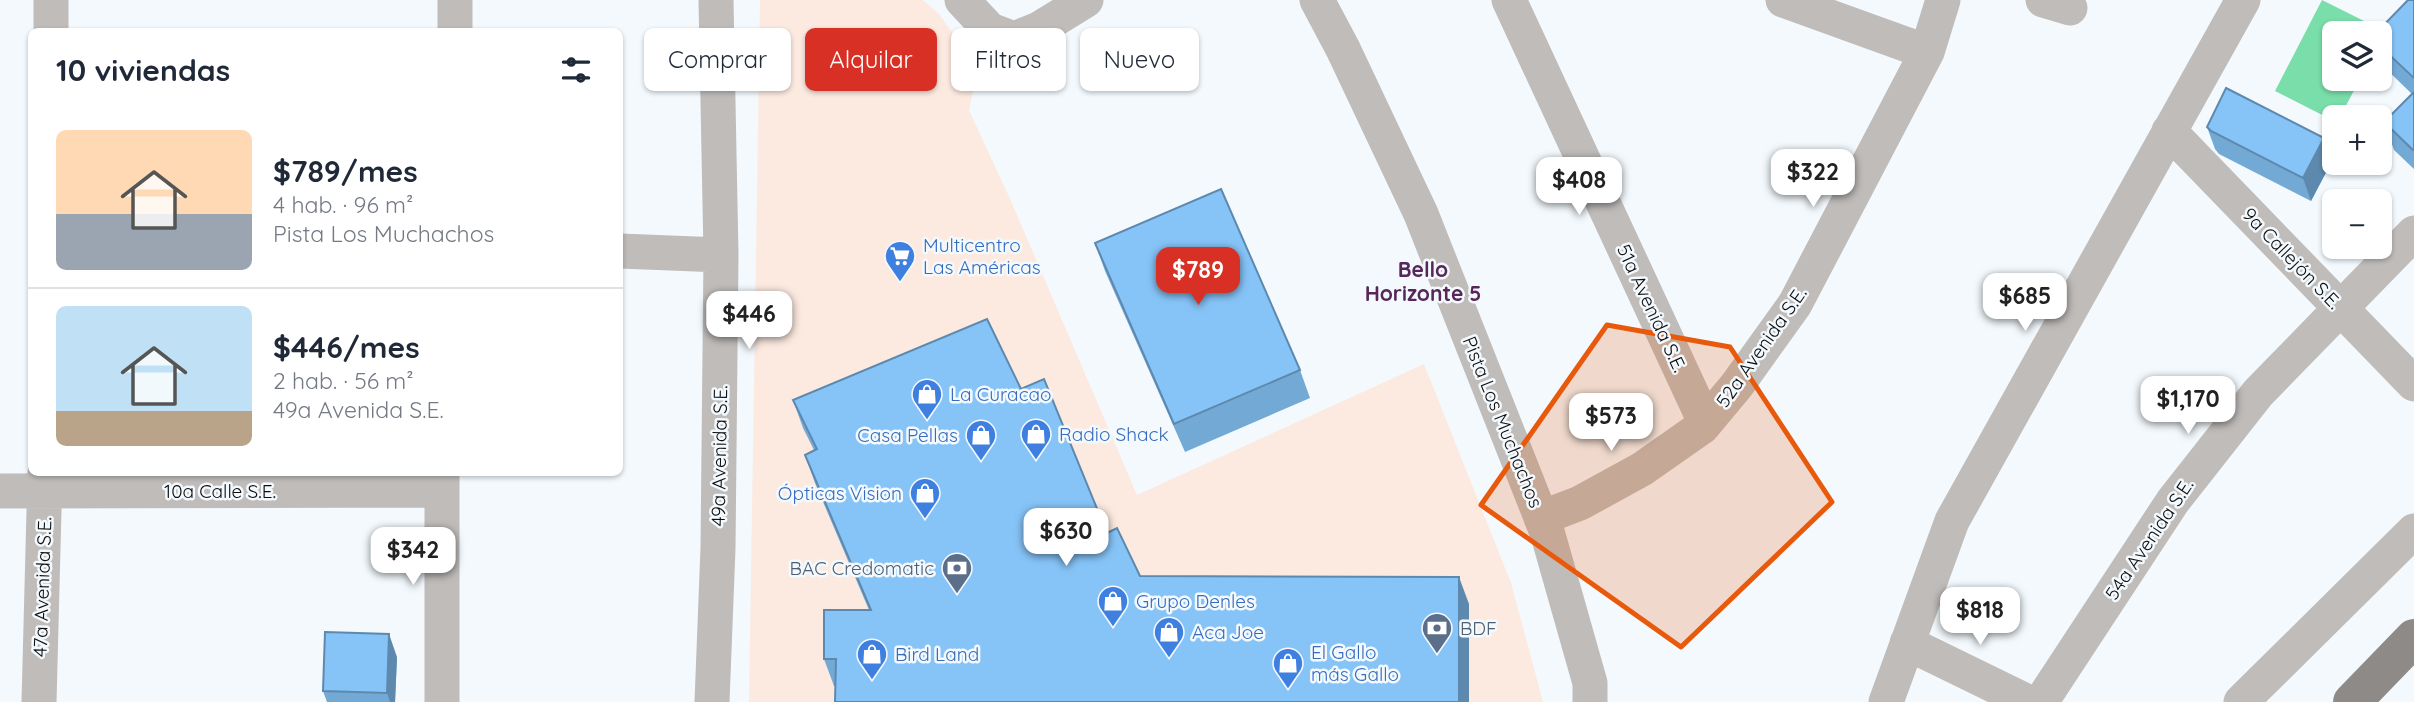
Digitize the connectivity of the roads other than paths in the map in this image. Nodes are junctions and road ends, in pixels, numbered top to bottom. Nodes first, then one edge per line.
1 (51, 0) edge
2 (455, 0) edge
3 (716, 0) edge
4 (962, 0) edge
5 (1086, 0) edge
6 (1317, 0) edge
7 (1509, 0) edge
8 (1783, 0) edge
9 (1943, 0) edge
10 (2243, 0) edge
11 (51, 28) edge
12 (455, 28) edge
13 (1927, 52) junction
14 (2169, 131) junction
15 (2414, 233) edge
16 (623, 251) edge
17 (721, 255) junction
18 (2342, 309) junction
19 (2414, 384) edge
20 (1702, 426) junction
21 (441, 481) edge
22 (45, 482) edge
23 (0, 491) edge
24 (1541, 518) junction
25 (2414, 531) edge
26 (2414, 638) edge
27 (1907, 643) junction
28 (39, 702) edge
29 (442, 702) edge
30 (712, 702) edge
31 (1590, 702) edge
32 (1886, 702) edge
33 (2028, 702) edge
34 (2041, 702) edge
35 (2241, 702) edge
36 (2352, 702) edge

1 - 11 street
2 - 12 street
3 - 17 street, 49a Avenida S.E.
4 - 5 street
6 - 24 street, Pista Los Muchachos
7 - 20 street, 51a Avenida S.E.
8 - 13 street
9 - 13 street, 52a Avenida S.E.
10 - 14 street
13 - 20 street, 52a Avenida S.E.
14 - 18 street, 9a Callejón S.E.
14 - 27 street
15 - 18 street, 54a Avenida S.E.
16 - 17 street
17 - 30 street, 49a Avenida S.E.
18 - 19 street, 9a Callejón S.E.
18 - 34 street, 54a Avenida S.E.
20 - 24 street
21 - 22 street, 10a Calle S.E.
21 - 29 street
22 - 23 street, 10a Calle S.E.
22 - 28 street, 47a Avenida S.E.
24 - 31 street, Pista Los Muchachos
25 - 35 street
26 - 36 main road
27 - 32 street
27 - 33 street

